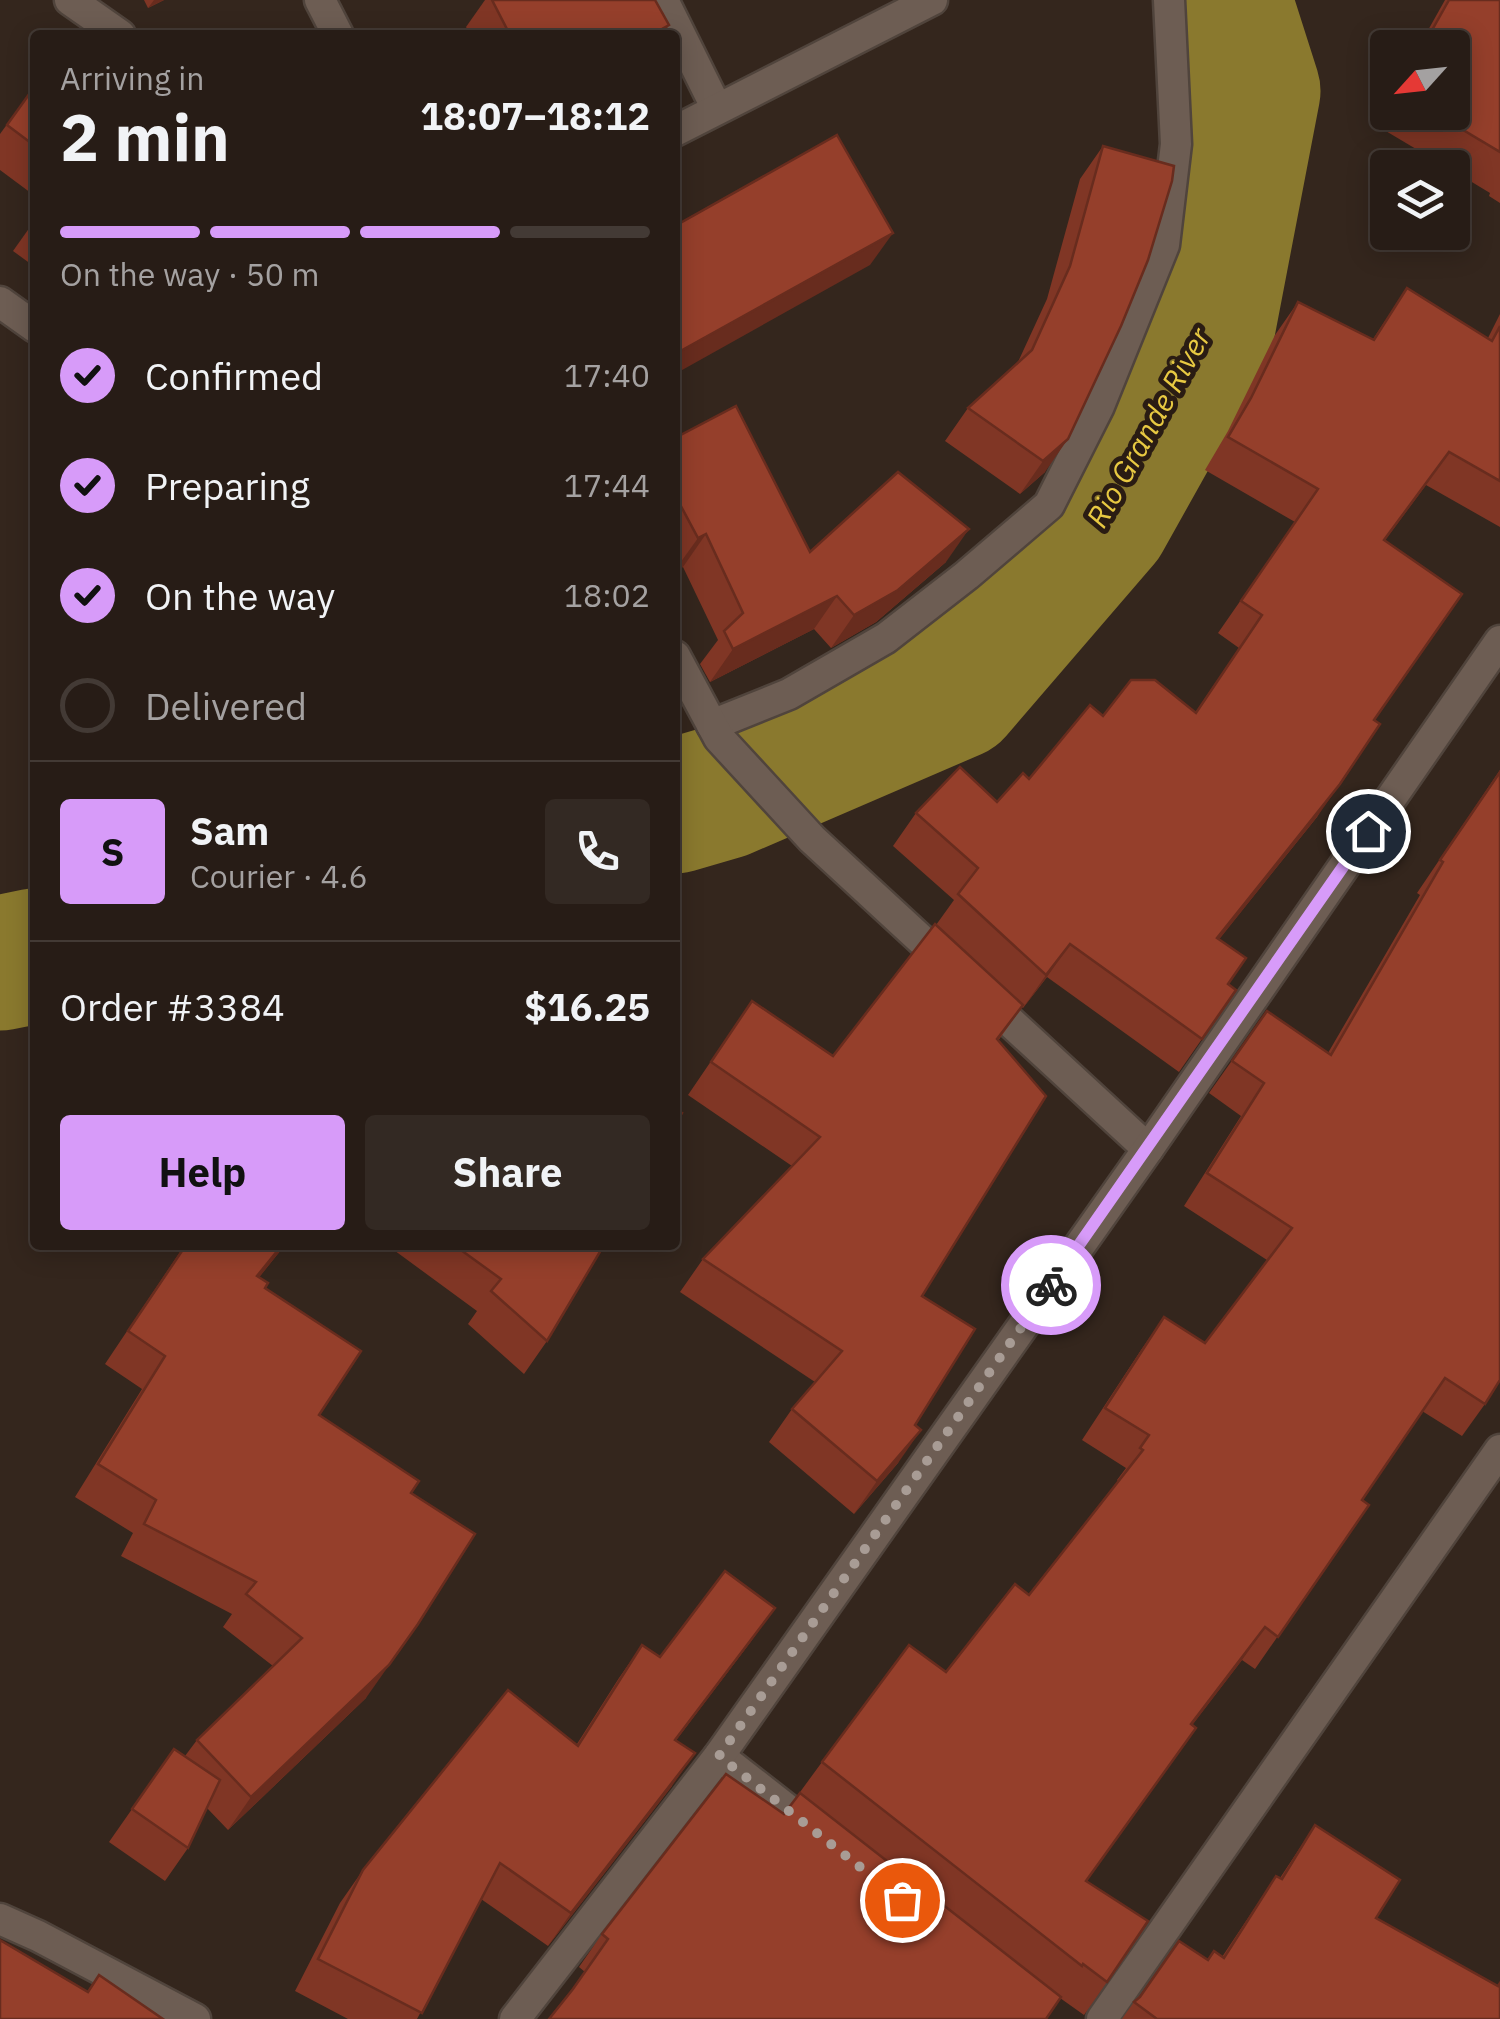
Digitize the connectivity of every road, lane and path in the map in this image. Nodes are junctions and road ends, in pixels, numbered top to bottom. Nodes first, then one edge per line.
1 (70, 0) edge
2 (320, 0) edge
3 (663, 0) edge
4 (932, 0) edge
5 (1169, 0) edge
6 (113, 30) edge
7 (335, 30) edge
8 (678, 30) edge
9 (680, 34) edge
10 (717, 108) junction
11 (680, 128) edge
12 (0, 302) edge
13 (30, 323) edge
14 (1500, 640) edge
15 (680, 665) edge
16 (716, 732) junction
17 (1148, 1149) junction
18 (1500, 1450) edge
19 (719, 1756) junction
20 (841, 1852) edge
21 (0, 1919) edge
22 (194, 2019) edge
23 (516, 2019) edge
24 (1102, 2019) edge

1 - 6 street
2 - 7 street
3 - 8 street
4 - 10 street
5 - 16 street
9 - 10 street
10 - 11 street
12 - 13 street
14 - 17 street
15 - 16 street
16 - 17 street
17 - 19 street
18 - 24 street
19 - 20 street
19 - 23 street
21 - 22 street

